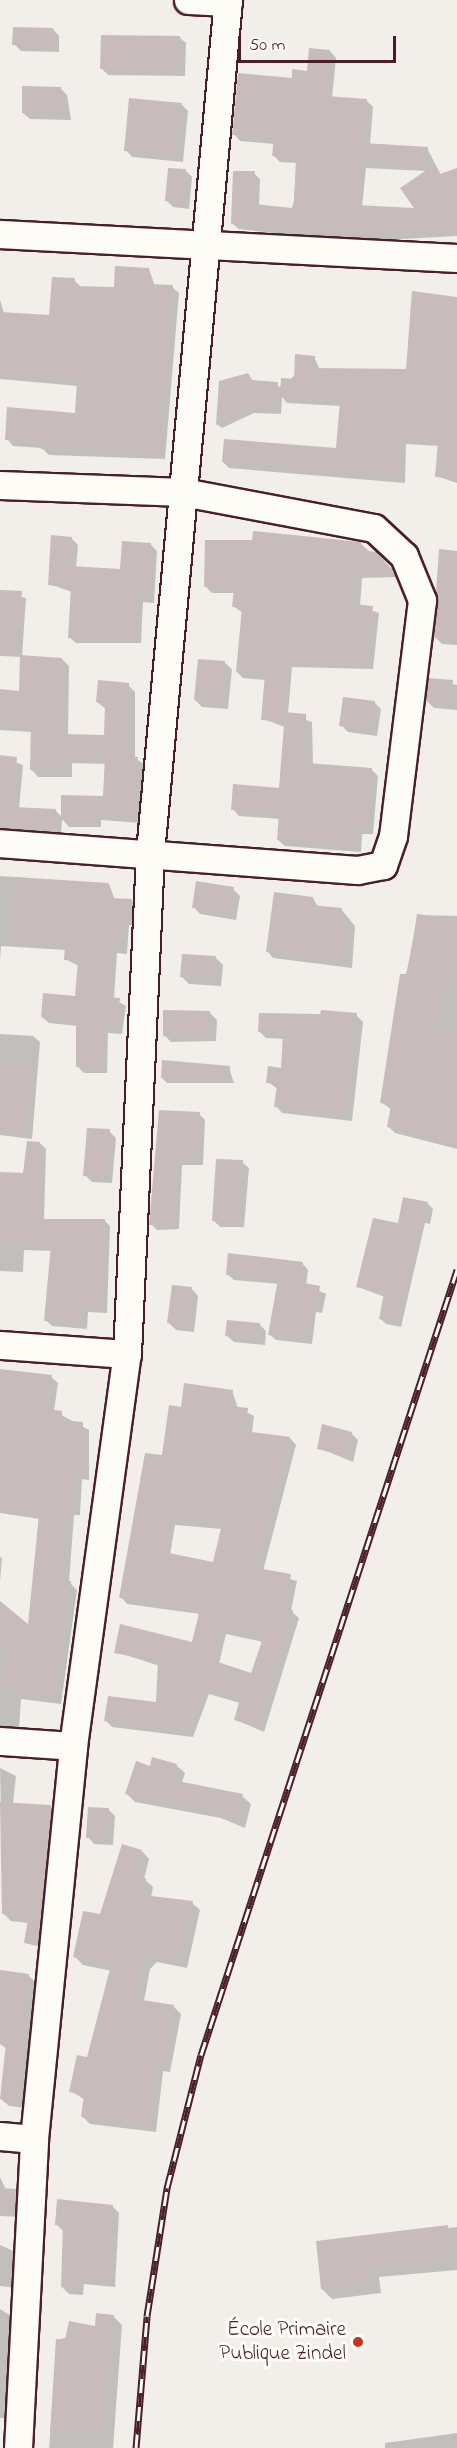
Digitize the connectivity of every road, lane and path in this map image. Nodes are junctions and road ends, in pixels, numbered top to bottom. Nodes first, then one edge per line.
1 (188, 0) edge
2 (228, 1) edge
3 (0, 234) edge
4 (205, 247) junction
5 (457, 258) edge
6 (0, 485) edge
7 (183, 492) junction
8 (0, 843) edge
9 (150, 853) junction
10 (0, 1345) edge
11 (127, 1354) junction
12 (0, 1741) edge
13 (73, 1746) junction
14 (0, 2136) edge
15 (34, 2139) junction
16 (18, 2448) edge

1 - 2 street
2 - 4 street
3 - 4 street
4 - 5 street
4 - 7 street
6 - 7 street
7 - 9 street
7 - 9 street
8 - 9 street
9 - 11 street
10 - 11 street
11 - 13 street
12 - 13 street
13 - 15 street
14 - 15 street
15 - 16 street

